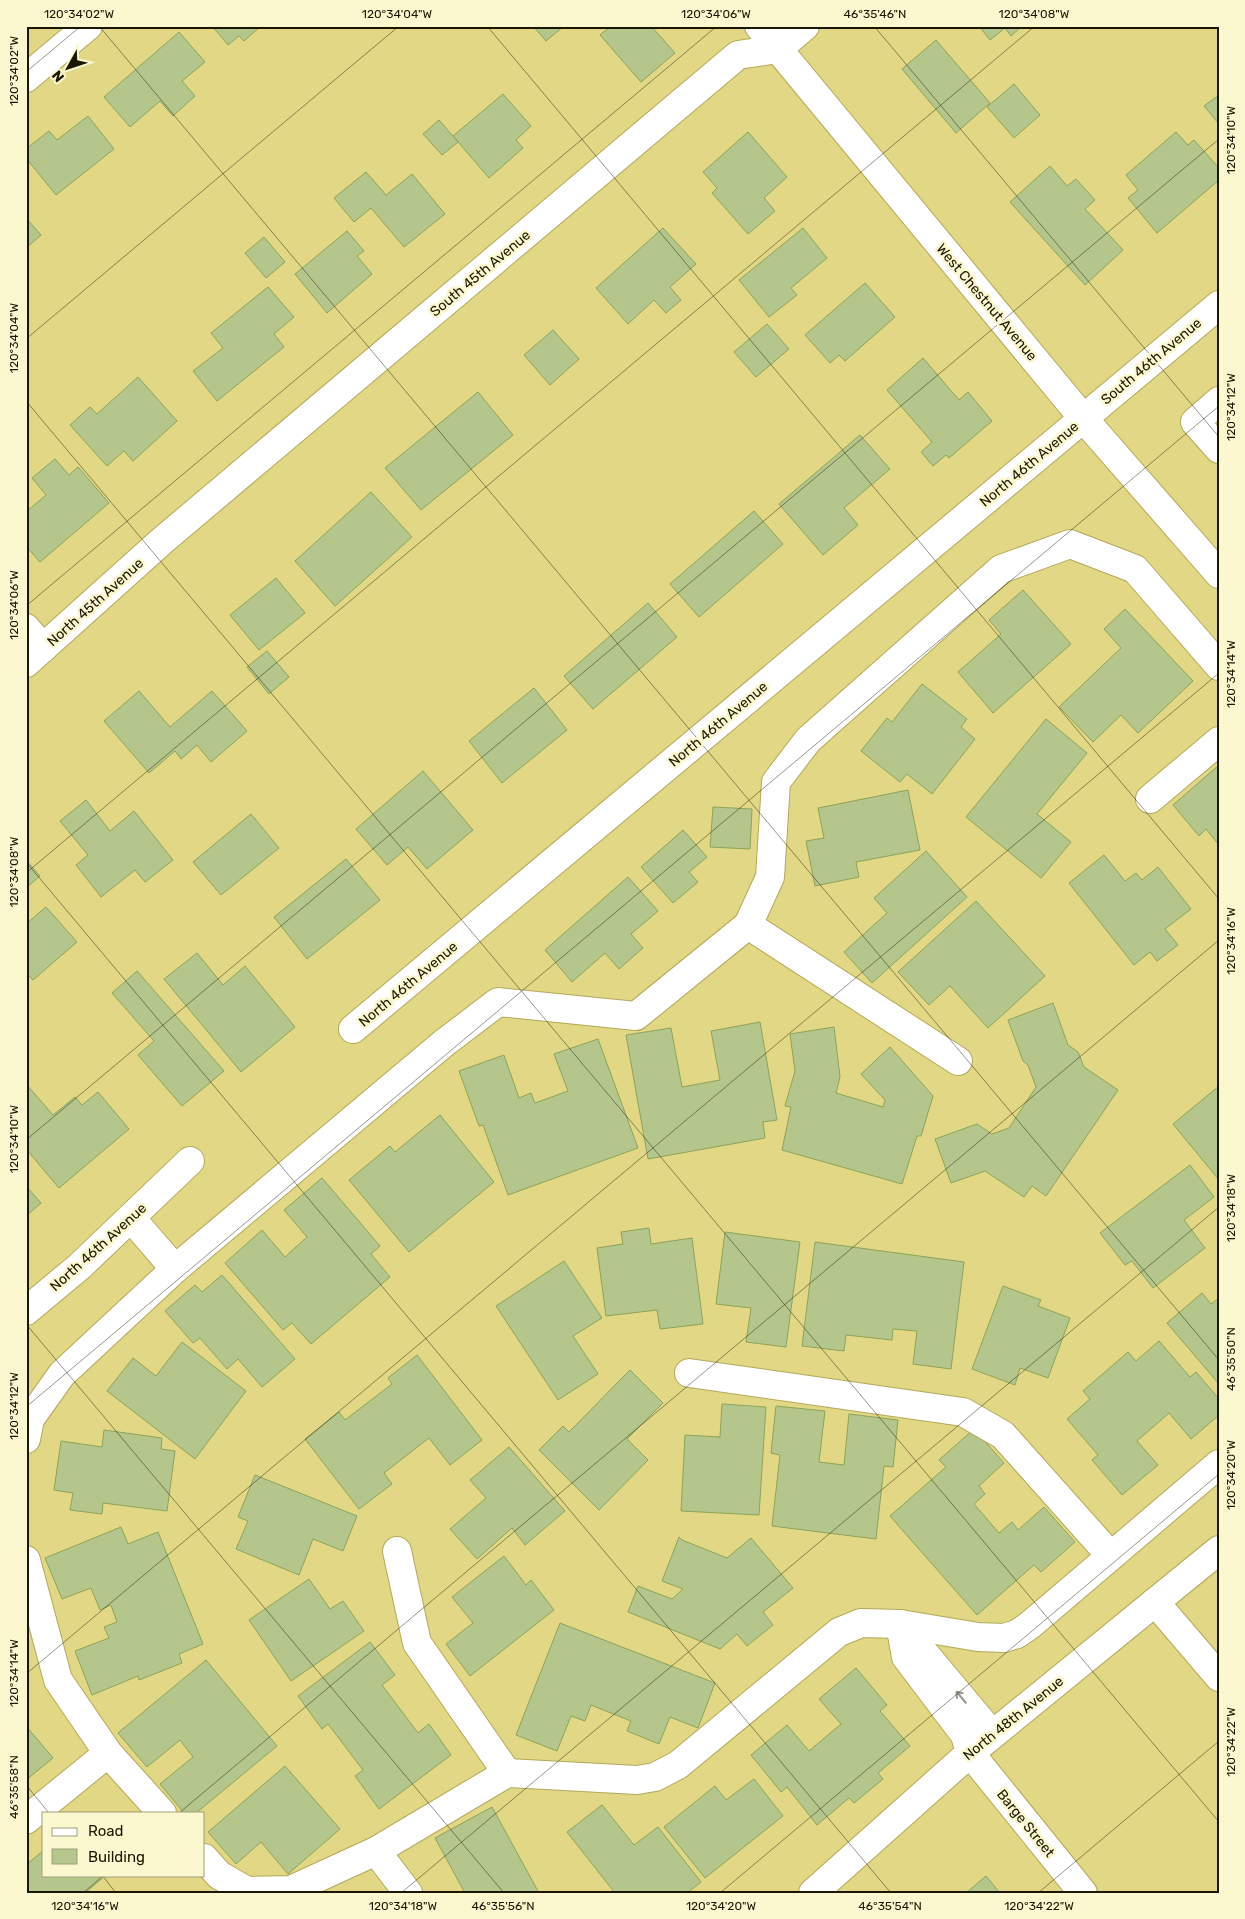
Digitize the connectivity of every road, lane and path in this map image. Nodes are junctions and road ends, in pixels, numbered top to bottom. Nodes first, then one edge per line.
1 (88, 26) edge
2 (759, 26) edge
3 (804, 26) edge
4 (778, 49) junction
5 (26, 78) edge
6 (1219, 305) edge
7 (1219, 401) edge
8 (1083, 418) junction
9 (1219, 449) edge
10 (163, 540) joint
11 (1217, 570) edge
12 (32, 646) edge
13 (1219, 666) edge
14 (1219, 740) edge
15 (1150, 798) dead end
16 (748, 925) junction
17 (354, 1029) dead end
18 (958, 1062) dead end
19 (190, 1161) dead end
20 (132, 1218) junction
21 (175, 1269) junction
22 (26, 1310) edge
23 (689, 1373) dead end
24 (26, 1439) edge
25 (1219, 1464) edge
26 (1219, 1550) edge
27 (397, 1551) dead end
28 (1110, 1555) junction
29 (26, 1560) edge
30 (1155, 1602) junction
31 (900, 1624) junction
32 (1219, 1677) edge
33 (992, 1734) junction
34 (970, 1752) junction
35 (108, 1753) junction
36 (508, 1773) junction
37 (161, 1812) edge
38 (26, 1820) edge
39 (376, 1851) junction
40 (205, 1859) edge
41 (408, 1893) edge
42 (812, 1893) edge
43 (1083, 1893) edge

1 - 5 street
2 - 4 street, West Chestnut Avenue
3 - 4 street
4 - 8 street, West Chestnut Avenue
4 - 10 street, South 45th Avenue
6 - 8 street, South 46th Avenue
7 - 9 street
8 - 11 street, West Chestnut Avenue
8 - 17 street, North 46th Avenue
10 - 12 street, North 45th Avenue
13 - 16 street
14 - 15 street
16 - 18 street
16 - 21 street
19 - 20 street, North 46th Avenue
20 - 21 street
20 - 22 street, North 46th Avenue
21 - 24 street
23 - 28 street
25 - 28 street
26 - 30 street, North 48th Avenue
27 - 36 street
28 - 31 street
29 - 35 street
30 - 32 street
30 - 33 street, North 48th Avenue
33 -> 31 street
31 - 34 street, Barge Street
31 - 36 street
33 - 34 street, North 48th Avenue
34 - 42 street, North 48th Avenue
34 - 43 street, Barge Street
35 - 37 street
35 - 38 street
36 - 39 street
39 - 40 street
39 - 41 street

